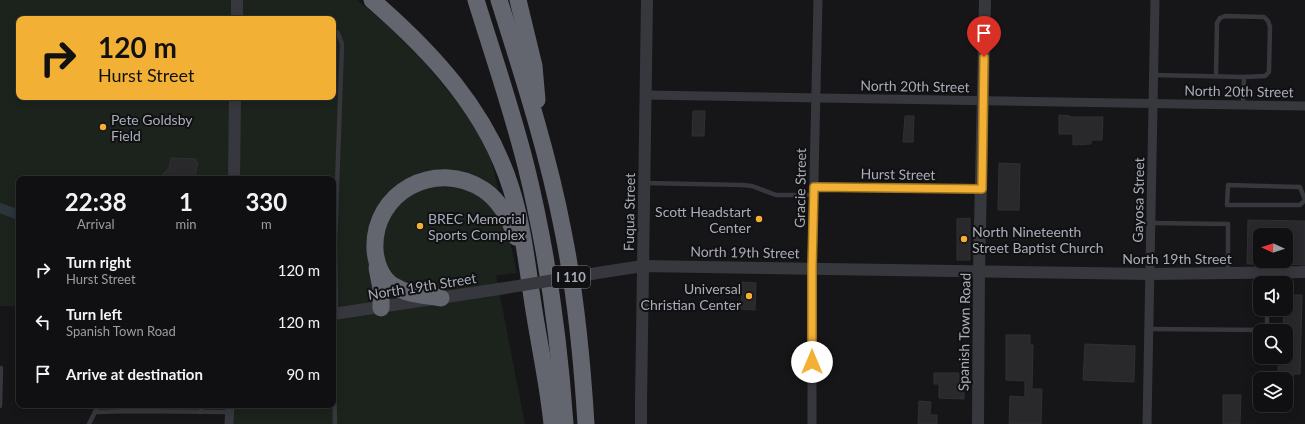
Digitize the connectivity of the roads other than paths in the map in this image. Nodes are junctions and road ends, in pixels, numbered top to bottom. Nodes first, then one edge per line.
1 (237, 0) edge
2 (372, 0) edge
3 (466, 0) edge
4 (476, 0) edge
5 (499, 0) edge
6 (518, 0) edge
7 (647, 0) edge
8 (818, 0) edge
9 (985, 0) edge
10 (1155, 0) edge
11 (237, 16) edge
12 (336, 32) edge
13 (1154, 75) junction
14 (1216, 76) junction
15 (1244, 77) junction
16 (500, 79) junction
17 (645, 95) junction
18 (816, 98) junction
19 (235, 100) edge
20 (983, 101) junction
21 (1153, 104) junction
22 (1243, 105) junction
23 (1305, 106) edge
24 (539, 132) junction
25 (234, 176) edge
26 (644, 184) junction
27 (982, 189) junction
28 (814, 191) junction
29 (1305, 200) edge
30 (336, 215) edge
31 (1151, 223) junction
32 (376, 259) junction
33 (643, 266) junction
34 (812, 268) junction
35 (980, 271) junction
36 (1305, 272) edge
37 (1228, 273) junction
38 (1150, 274) junction
39 (1253, 276) edge
40 (1279, 276) edge
41 (441, 298) junction
42 (533, 305) junction
43 (381, 308) junction
44 (336, 316) edge
45 (1267, 316) edge
46 (1149, 329) junction
47 (1, 368) dead end
48 (0, 406) edge
49 (96, 408) edge
50 (201, 408) edge
51 (230, 408) edge
52 (335, 408) edge
53 (122, 411) joint
54 (147, 411) joint
55 (95, 412) junction
56 (201, 412) junction
57 (89, 424) edge
58 (229, 424) edge
59 (335, 424) edge
60 (552, 424) edge
61 (565, 424) edge
62 (586, 424) edge
63 (641, 424) edge
64 (812, 424) edge
65 (978, 424) edge
66 (1147, 424) edge

1 - 11 street
2 - 42 highway
3 - 16 highway
4 - 16 highway, I 110
5 - 24 highway, I 110
6 - 24 highway
7 - 17 street, Fuqua Street
8 - 18 street, Gracie Street
9 - 20 street, Spanish Town Road
10 - 13 street, Gayosa Street
12 - 30 lane
13 - 14 lane
13 - 21 street, Gayosa Street
14 - 15 lane
14 - 15 lane
15 - 22 lane
16 - 61 highway, I 110
17 - 18 street, North 20th Street
17 - 26 street, Fuqua Street
18 - 20 street, North 20th Street
18 - 28 street, Gracie Street
19 - 25 street
20 - 21 street, North 20th Street
20 - 27 street, Spanish Town Road
21 - 22 street, North 20th Street
21 - 31 street, Gayosa Street
22 - 23 street, North 20th Street
24 - 62 highway, I 110
26 - 28 lane
26 - 33 street, Fuqua Street
27 - 28 street, Hurst Street
27 - 35 street, Spanish Town Road
28 - 34 street, Gracie Street
29 - 29 lane
31 - 37 lane
31 - 38 street, Gayosa Street
32 - 41 highway
32 - 42 highway
32 - 43 highway
33 - 34 street, North 19th Street
33 - 41 street, North 19th Street, bridge
33 - 63 street, Fuqua Street
34 - 35 street, North 19th Street
34 - 64 street, Gracie Street
35 - 38 street, North 19th Street
35 - 65 street, Spanish Town Road
36 - 40 street, North 19th Street
37 - 38 street, North 19th Street
37 - 39 street, North 19th Street
38 - 46 street, Gayosa Street
41 - 43 street, North 19th Street
42 - 60 highway
43 - 44 street, North 19th Street
45 - 46 lane
46 - 66 street, Gayosa Street
47 - 48 lane
49 - 55 lane
50 - 56 lane
51 - 56 lane
51 - 58 street
52 - 59 lane
53 - 54 lane
53 - 55 lane
54 - 56 lane
55 - 57 lane

